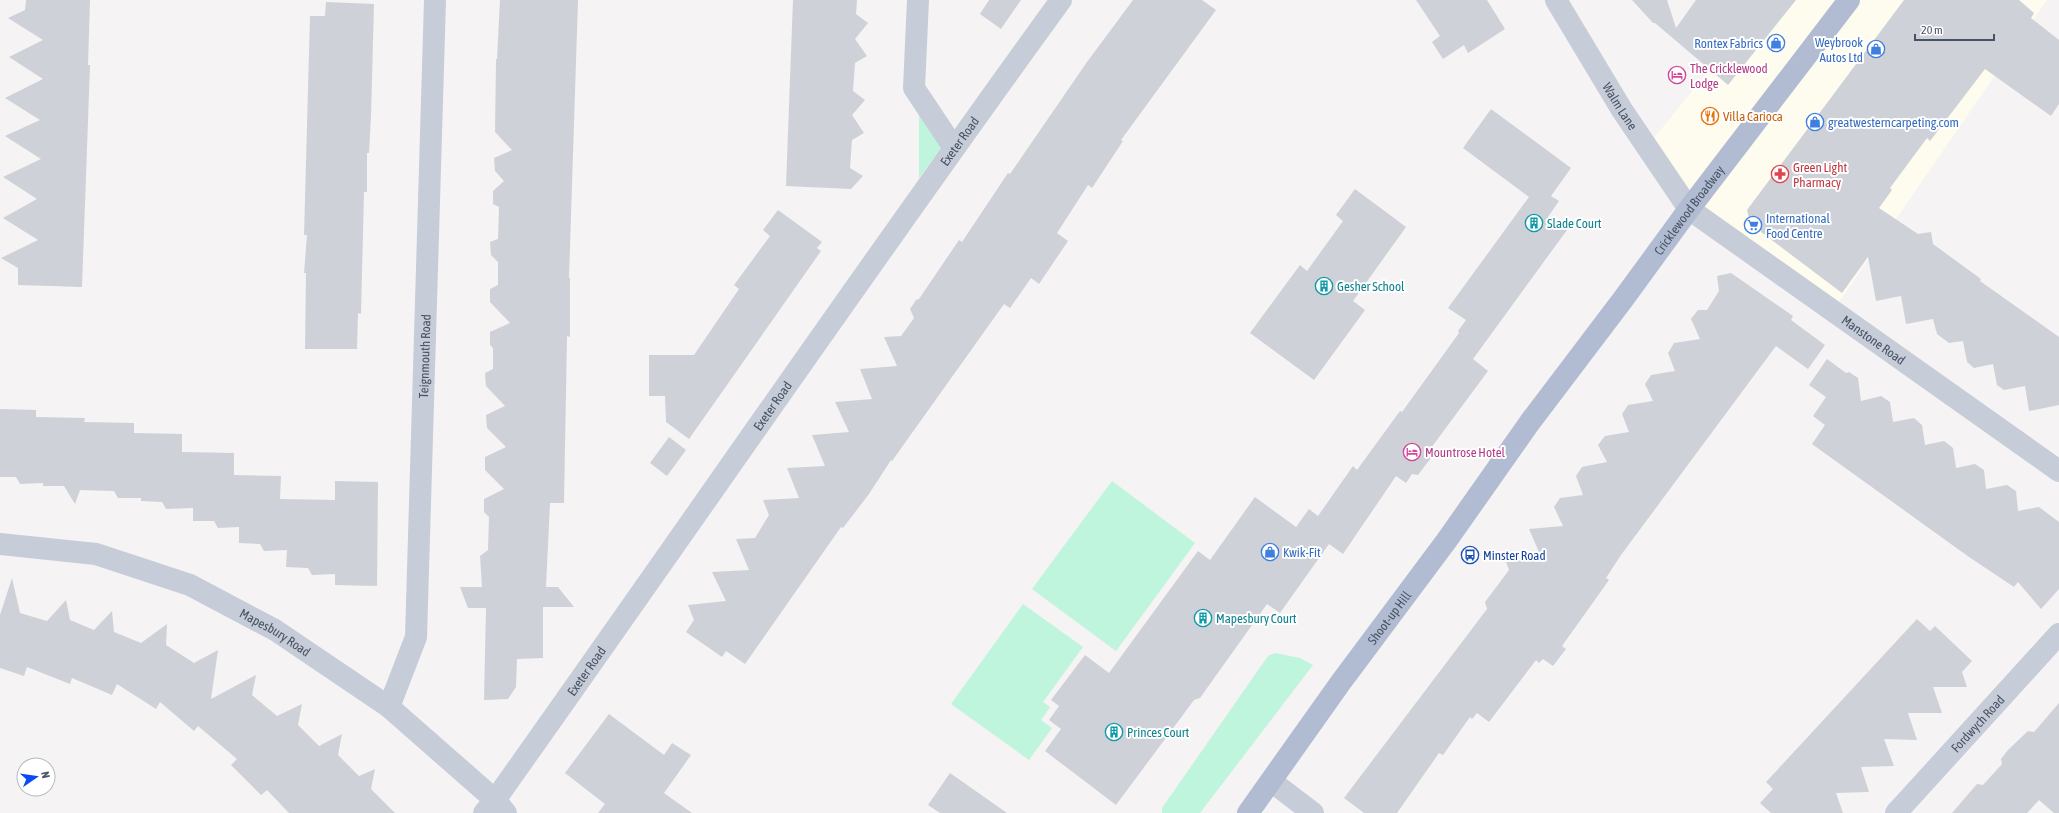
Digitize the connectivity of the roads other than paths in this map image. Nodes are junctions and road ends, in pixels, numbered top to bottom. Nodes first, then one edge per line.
1 (435, 0) edge
2 (918, 0) edge
3 (1061, 0) edge
4 (1556, 0) edge
5 (1849, 0) edge
6 (954, 148) junction
7 (1689, 209) junction
8 (1530, 422) joint
9 (2059, 472) edge
10 (0, 544) edge
11 (2059, 634) edge
12 (389, 707) junction
13 (1272, 781) junction
14 (495, 809) edge
15 (1248, 813) edge
16 (1313, 813) edge
17 (1896, 813) edge

1 - 12 street, Teignmouth Road
2 - 6 street
3 - 6 street, Exeter Road
4 - 7 street, Walm Lane
5 - 7 main road, Cricklewood Broadway
6 - 14 street, Exeter Road
7 - 8 main road, Cricklewood Broadway
7 - 9 street, Manstone Road
8 - 13 main road, Shoot-up Hill
10 - 12 street, Mapesbury Road
11 - 17 street, Fordwych Road
12 - 14 street, Mapesbury Road
13 - 15 main road, Shoot-up Hill
13 - 16 street

